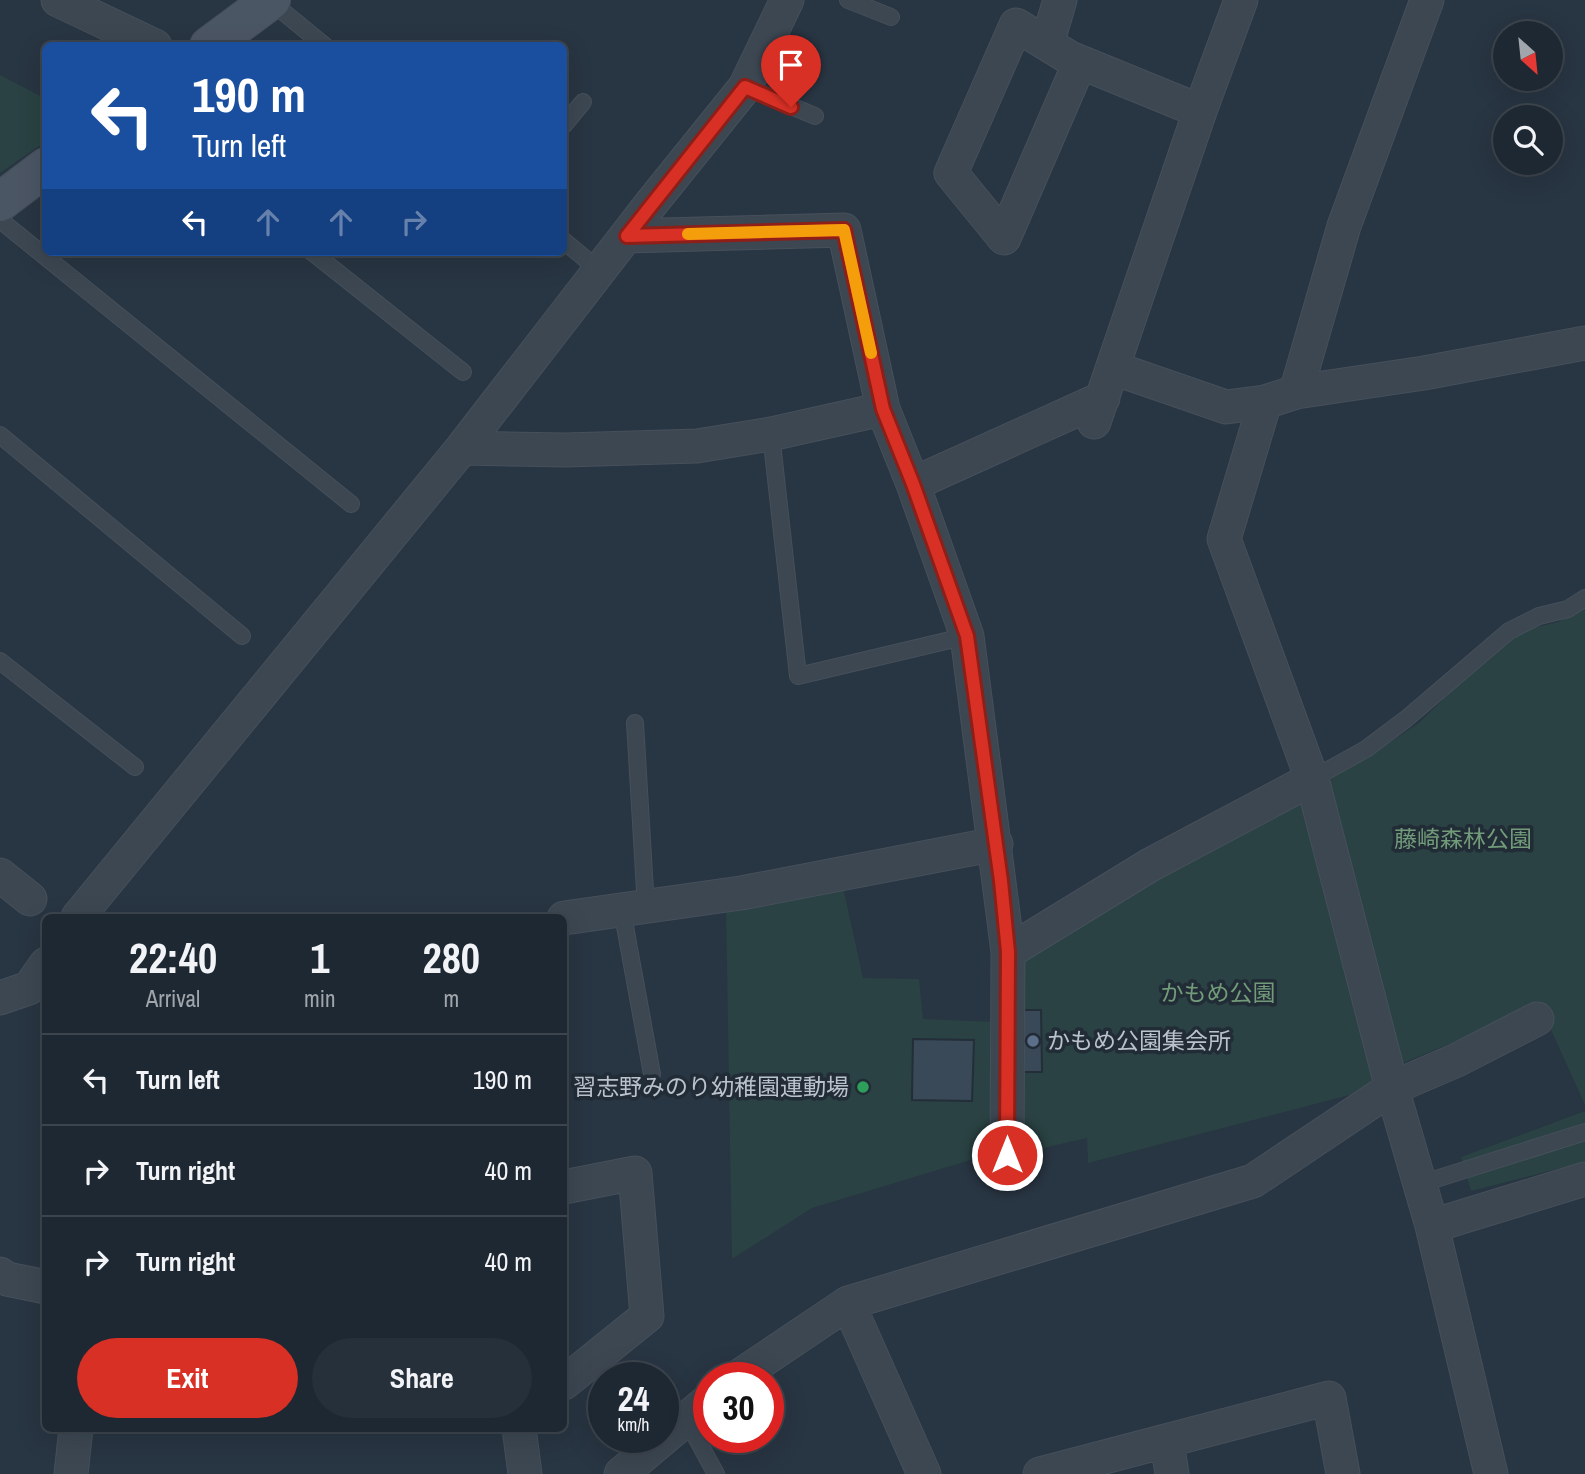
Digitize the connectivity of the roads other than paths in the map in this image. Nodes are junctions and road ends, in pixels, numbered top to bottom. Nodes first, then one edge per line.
1 (58, 0) edge
2 (270, 0) edge
3 (787, 0) edge
4 (848, 0) edge
5 (1060, 0) edge
6 (1241, 0) edge
7 (1427, 0) edge
8 (891, 17) dead end
9 (147, 42) edge
10 (214, 42) edge
11 (320, 42) edge
12 (1047, 44) junction
13 (1080, 62) junction
14 (745, 87) junction
15 (583, 102) dead end
16 (1200, 111) junction
17 (815, 116) dead end
18 (567, 121) edge
19 (42, 170) edge
20 (0, 202) edge
21 (0, 220) edge
22 (627, 236) junction
23 (567, 244) edge
24 (42, 254) edge
25 (44, 256) edge
26 (317, 256) edge
27 (600, 271) junction
28 (1585, 343) edge
29 (463, 372) dead end
30 (1297, 392) junction
31 (1103, 396) junction
32 (1265, 402) junction
33 (883, 409) junction
34 (771, 434) junction
35 (0, 435) edge
36 (462, 448) junction
37 (913, 484) junction
38 (351, 504) dead end
39 (1585, 598) edge
40 (242, 636) dead end
41 (967, 636) junction
42 (0, 661) edge
43 (635, 723) dead end
44 (135, 767) dead end
45 (1312, 779) junction
46 (996, 844) junction
47 (0, 875) edge
48 (30, 899) dead end
49 (634, 908) junction
50 (81, 914) edge
51 (567, 918) edge
52 (1008, 952) junction
53 (1537, 1019) dead end
54 (652, 1074) dead end
55 (1392, 1088) junction
56 (1585, 1132) edge
57 (1007, 1155) dead end
58 (1585, 1179) edge
59 (1420, 1184) junction
60 (567, 1186) edge
61 (1432, 1226) junction
62 (0, 1274) edge
63 (42, 1286) edge
64 (848, 1303) junction
65 (760, 1362) edge
66 (567, 1381) edge
67 (693, 1414) edge
68 (76, 1432) edge
69 (520, 1432) edge
70 (1167, 1441) junction
71 (710, 1453) edge
72 (71, 1474) edge
73 (525, 1474) edge
74 (621, 1474) edge
75 (716, 1474) edge
76 (924, 1474) edge
77 (1040, 1474) edge
78 (1172, 1474) edge
79 (1343, 1474) edge
80 (1491, 1474) edge

1 - 9 street
2 - 10 street
2 - 11 lane
3 - 14 street
4 - 8 lane
5 - 12 street
6 - 16 street
7 - 30 street
12 - 13 street
12 - 13 street
13 - 16 street
14 - 17 lane
14 - 22 street
15 - 18 lane
16 - 31 street
19 - 20 street
21 - 24 lane
22 - 27 street
22 - 33 street
23 - 27 lane
25 - 38 lane
26 - 29 lane
27 - 36 street
28 - 30 street
30 - 32 street
31 - 32 street
31 - 37 street
32 - 45 street
33 - 34 street
33 - 37 street
34 - 36 street
34 - 41 lane
35 - 40 lane
36 - 50 street
37 - 41 street
39 - 45 lane
41 - 46 street
42 - 44 lane
43 - 49 lane
45 - 52 street
45 - 55 street
46 - 49 street
46 - 52 street
47 - 48 street
49 - 51 street
49 - 54 lane
52 - 57 street
53 - 55 street
55 - 59 street
55 - 64 street
56 - 59 lane
58 - 61 street
59 - 61 street
60 - 66 street
61 - 80 street
62 - 63 street
64 - 65 street
64 - 76 street
67 - 74 street
68 - 72 street
69 - 73 street
70 - 77 street
70 - 78 street
70 - 79 street
71 - 75 lane

